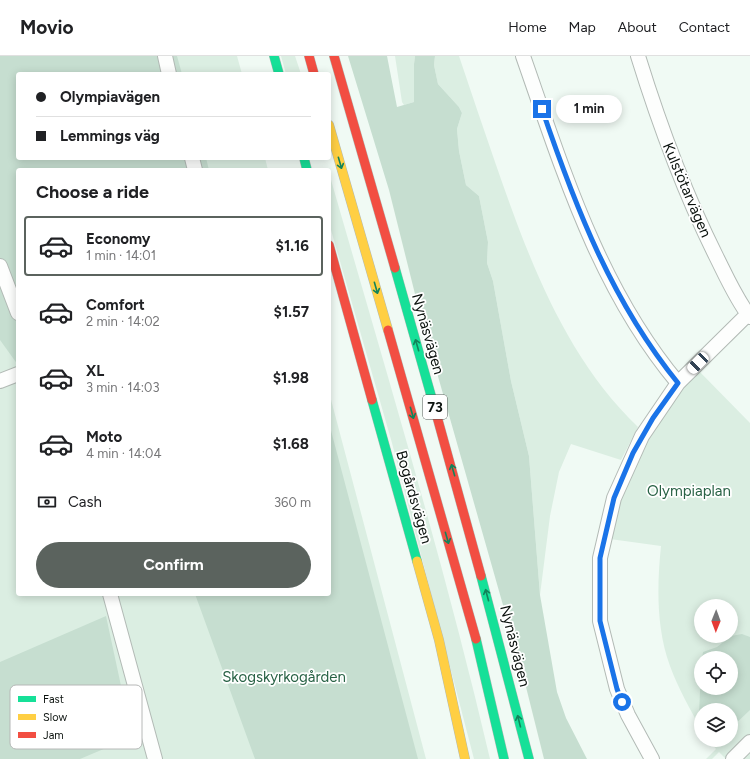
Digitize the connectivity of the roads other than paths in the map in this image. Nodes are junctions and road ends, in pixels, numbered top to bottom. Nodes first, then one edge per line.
1 (165, 56) edge
2 (274, 56) edge
3 (309, 56) edge
4 (334, 56) edge
5 (523, 56) edge
6 (638, 56) edge
7 (169, 72) edge
8 (279, 72) edge
9 (313, 72) edge
10 (331, 132) edge
11 (331, 260) edge
12 (0, 266) edge
13 (16, 308) edge
14 (749, 314) edge
15 (16, 375) edge
16 (0, 381) edge
17 (678, 383) junction
18 (111, 596) edge
19 (135, 685) edge
20 (142, 711) edge
21 (750, 742) edge
22 (155, 759) edge
23 (465, 759) edge
24 (504, 759) edge
25 (529, 759) edge
26 (652, 759) edge
27 (733, 759) edge

1 - 7 street
2 - 8 main road
3 - 9 main road
25 -> 4 main road, Nynäsvägen / 73
5 - 17 street
6 - 14 street, Kulstötarvägen
10 -> 24 main road, 73
11 - 23 main road, Bogårdsvägen
12 - 13 street
14 - 17 street
15 - 16 street
17 - 26 street
18 - 19 street
20 - 22 street
21 - 27 street

